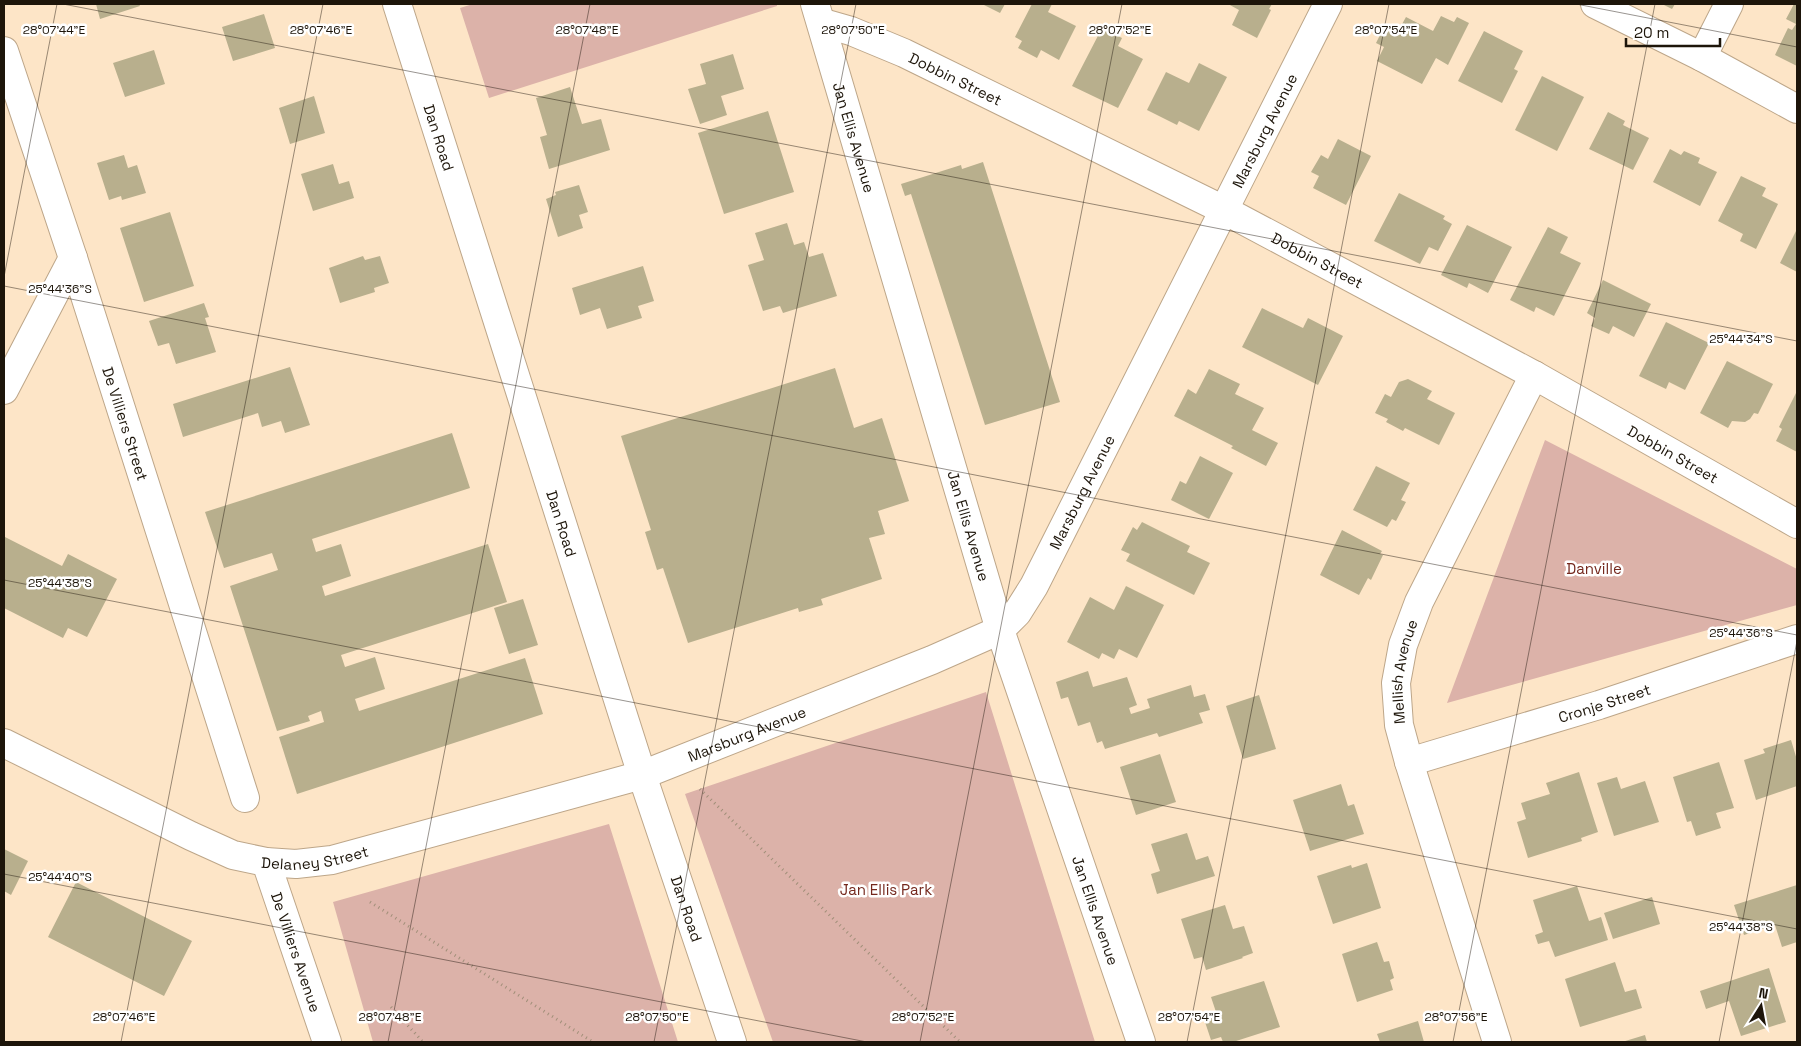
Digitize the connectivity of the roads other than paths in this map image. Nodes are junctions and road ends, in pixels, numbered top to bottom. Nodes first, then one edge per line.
1 (397, 4) edge
2 (1328, 4) edge
3 (1595, 4) edge
4 (1729, 4) edge
5 (819, 14) edge
6 (4, 51) edge
7 (1702, 57) junction
8 (1797, 109) edge
9 (1224, 210) junction
10 (73, 258) junction
11 (1534, 375) junction
12 (4, 390) edge
13 (1797, 524) edge
14 (1000, 630) junction
15 (1797, 639) edge
16 (4, 743) edge
17 (1409, 762) junction
18 (642, 775) junction
19 (245, 798) dead end
20 (266, 862) junction
21 (327, 1042) edge
22 (732, 1042) edge
23 (1141, 1042) edge
24 (1497, 1042) edge

1 - 18 street, Dan Road
2 - 9 street, Marsburg Avenue
3 - 7 street
4 - 7 street
5 - 9 street, Dobbin Street
5 - 14 street, Jan Ellis Avenue
6 - 10 street, De Villiers Street
7 - 8 street
9 - 11 street, Dobbin Street
9 - 14 street, Marsburg Avenue
10 - 12 street
10 - 19 street, De Villiers Street
11 - 13 street, Dobbin Street
11 - 17 street, Mellish Avenue
14 - 18 street, Marsburg Avenue
14 - 23 street, Jan Ellis Avenue
15 - 17 street, Cronje Street
16 - 20 street, Delaney Street
17 - 24 street, Mellish Avenue
18 - 20 street, Delaney Street
18 - 22 street, Dan Road
20 - 21 street, De Villiers Avenue

